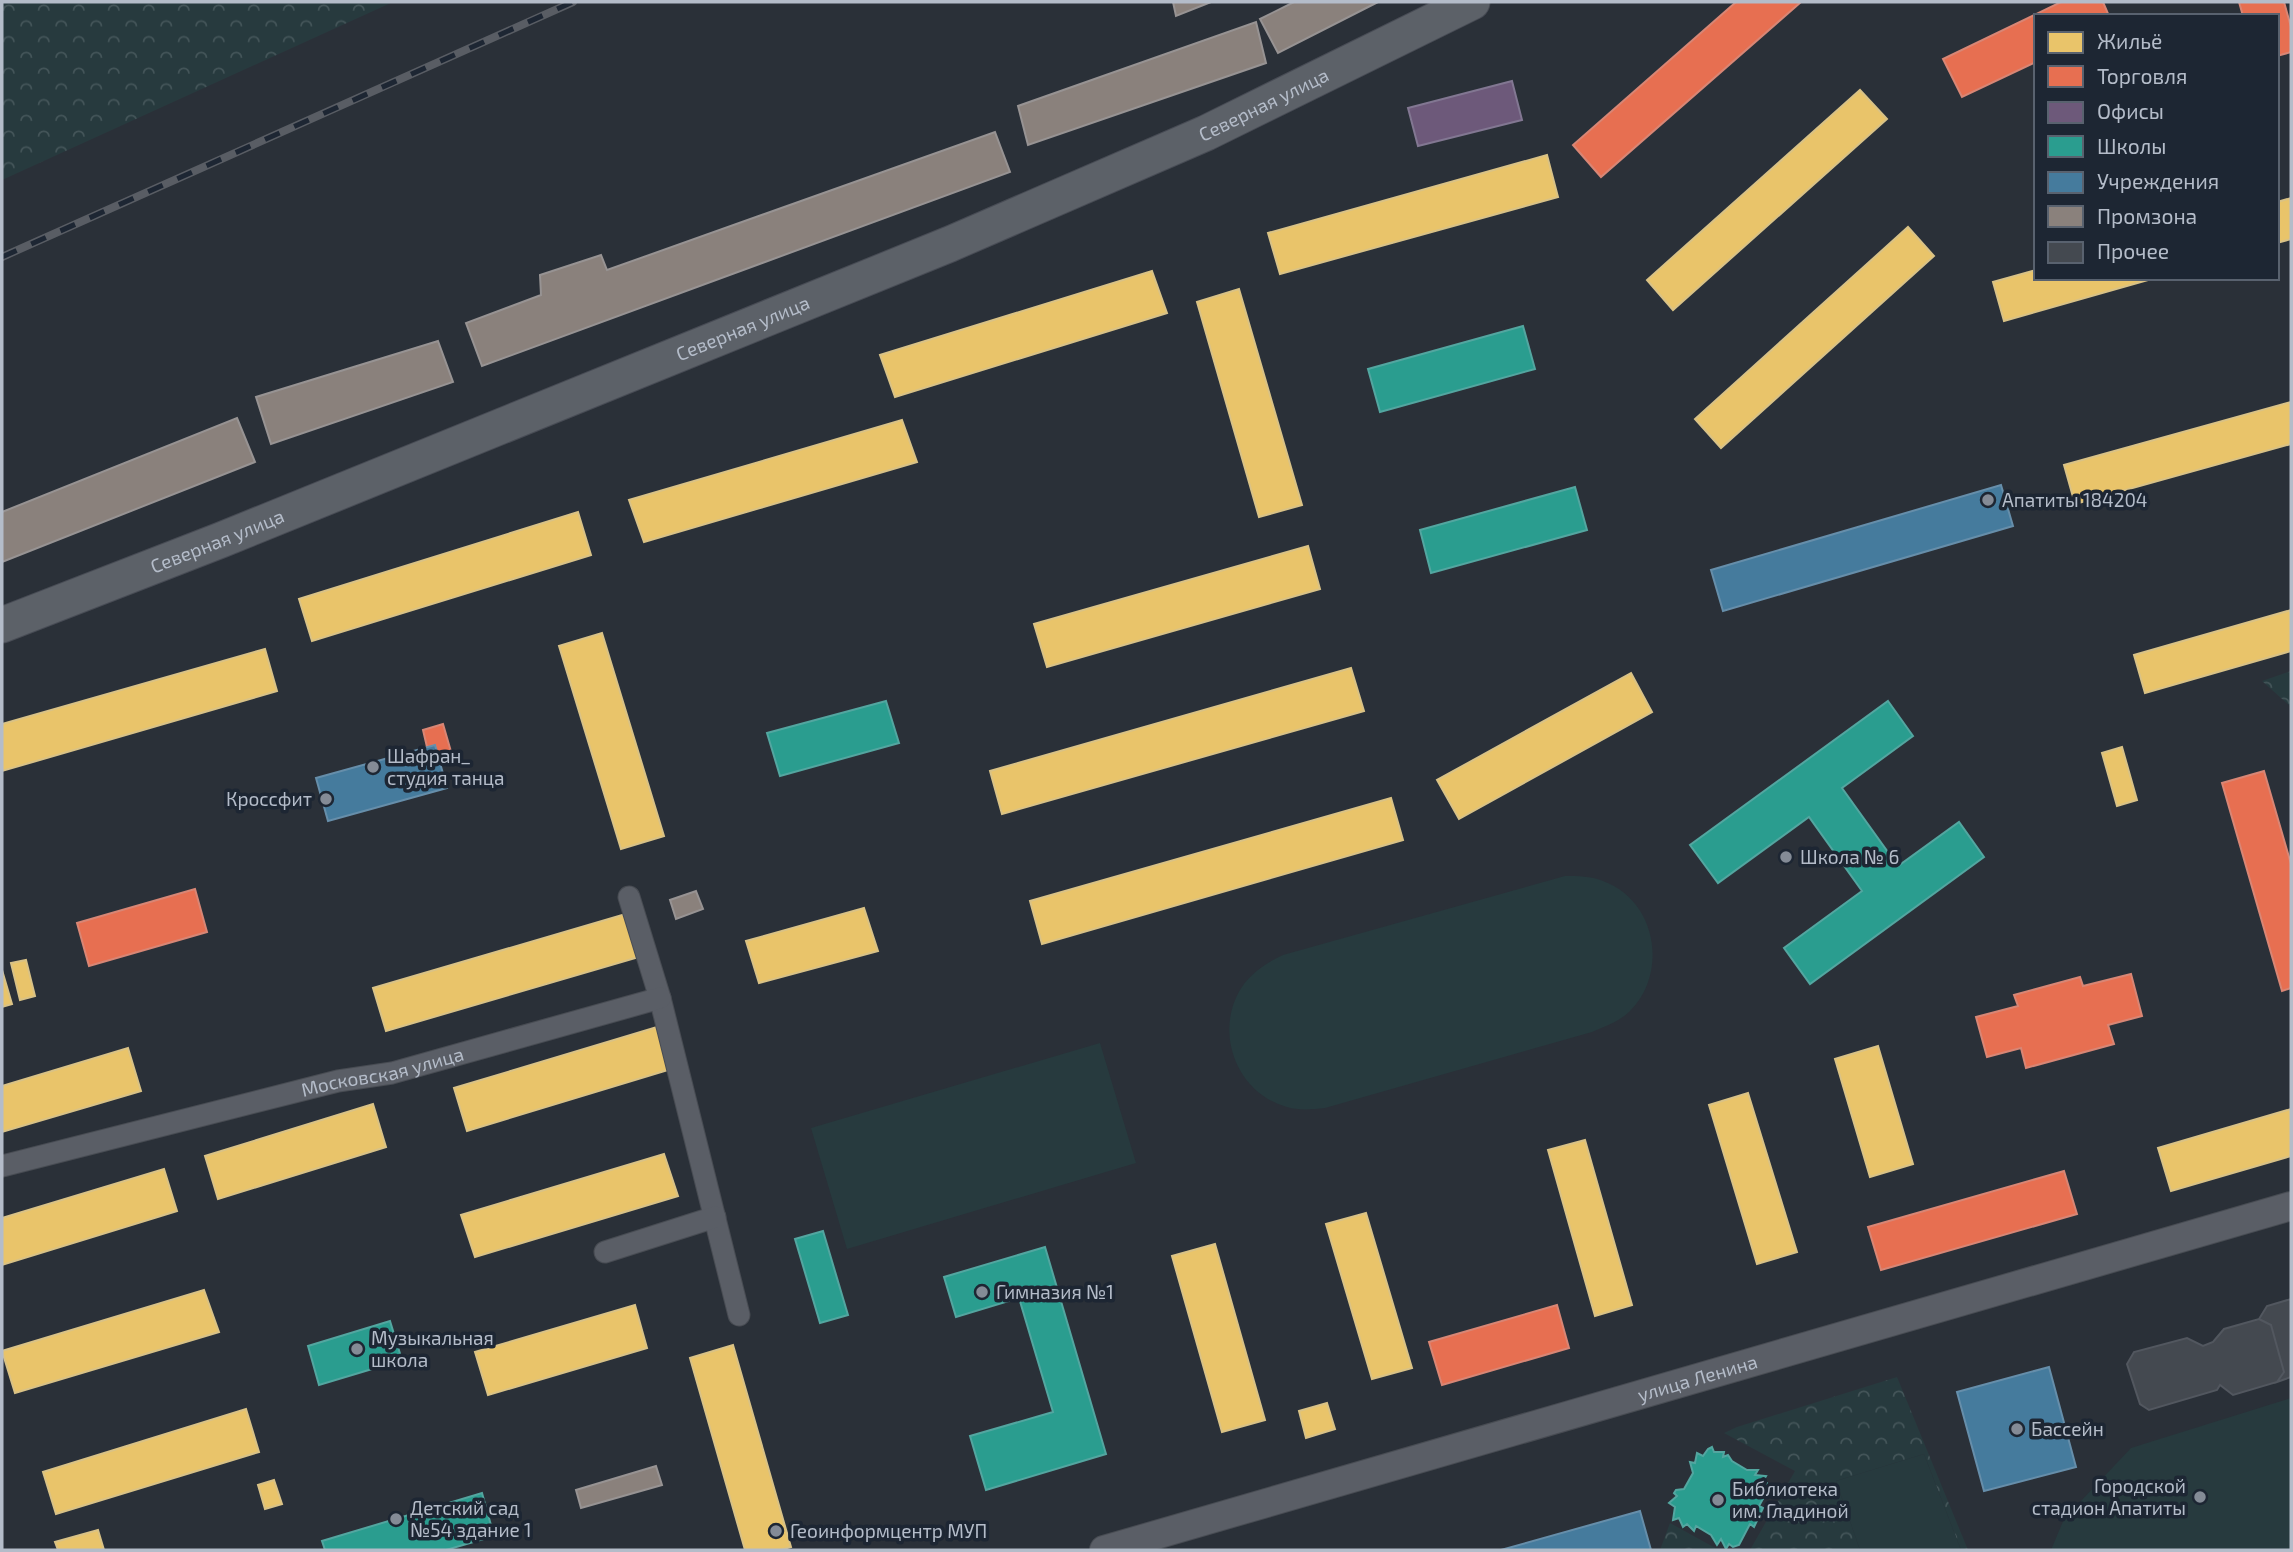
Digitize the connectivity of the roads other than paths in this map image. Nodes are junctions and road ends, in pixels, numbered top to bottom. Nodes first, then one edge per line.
1 (1472, 2) edge
2 (2, 625) edge
3 (629, 897) dead end
4 (660, 998) junction
5 (2, 1166) edge
6 (2291, 1206) edge
7 (715, 1217) junction
8 (605, 1252) dead end
9 (739, 1315) dead end
10 (1104, 1550) edge

1 - 2 main road, Северная улица
3 - 4 street
4 - 5 street, Московская улица
4 - 7 street
6 - 10 street, улица Ленина
7 - 8 street
7 - 9 street

